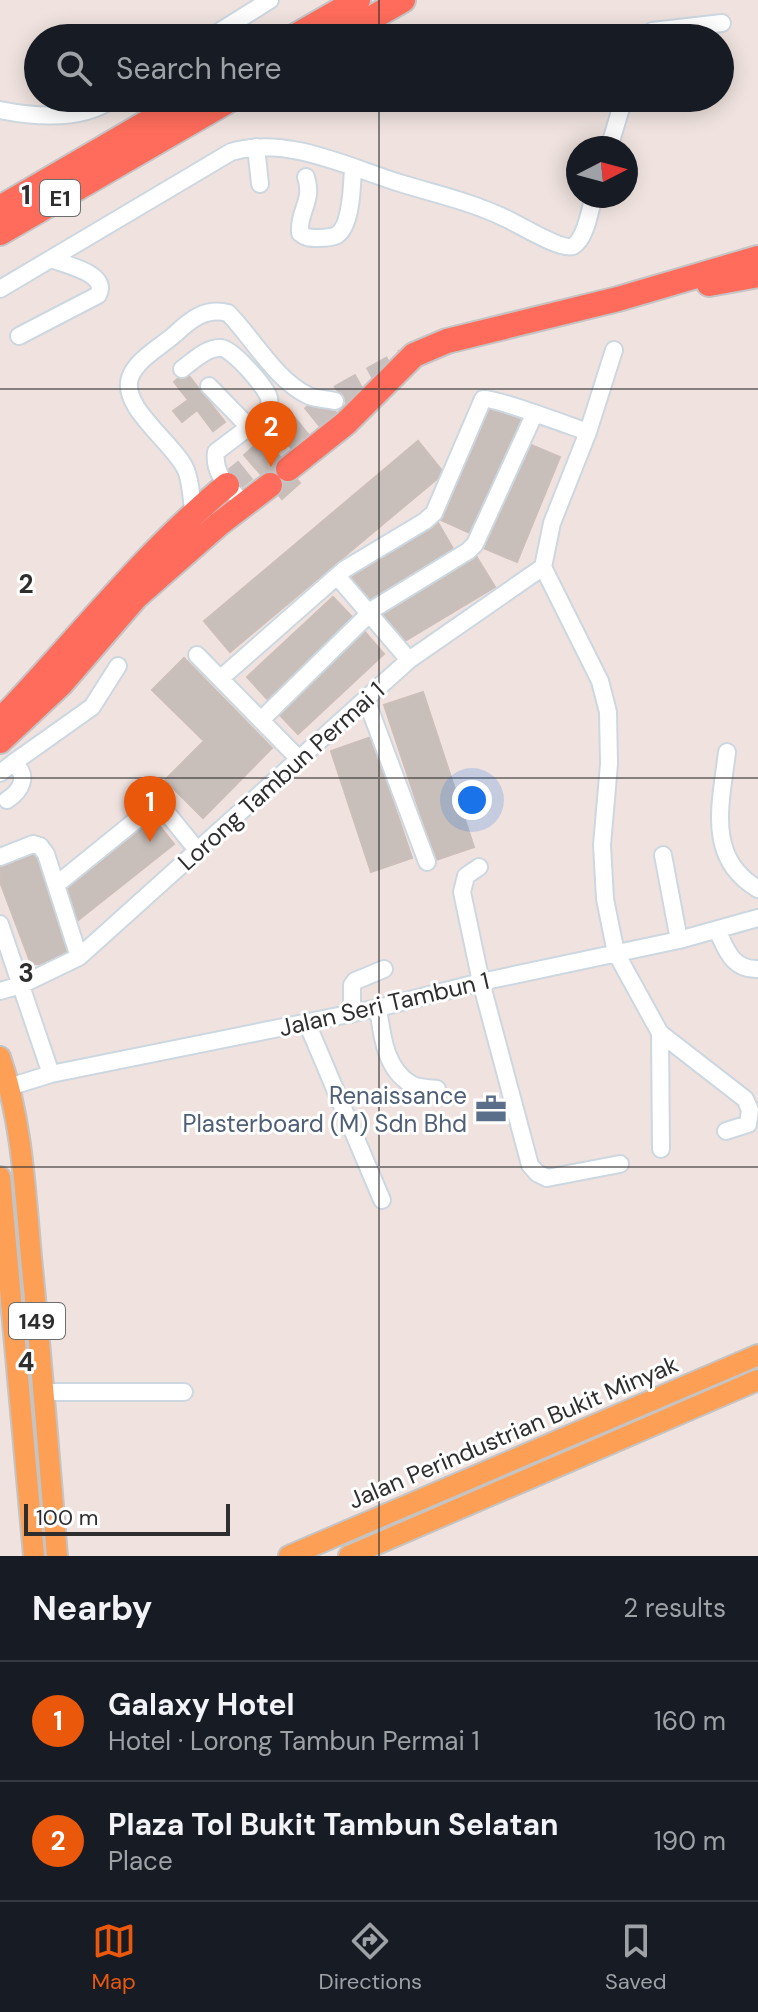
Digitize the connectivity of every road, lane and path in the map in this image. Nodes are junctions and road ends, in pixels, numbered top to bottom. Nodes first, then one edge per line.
1 (270, 0) edge
2 (342, 0) edge
3 (358, 0) edge
4 (403, 0) edge
5 (722, 23) dead end
6 (231, 24) edge
7 (312, 24) edge
8 (317, 24) edge
9 (361, 24) edge
10 (713, 24) edge
11 (0, 110) edge
12 (78, 112) edge
13 (165, 112) edge
14 (209, 112) edge
15 (620, 112) edge
16 (613, 136) edge
17 (256, 147) junction
18 (353, 167) junction
19 (306, 177) dead end
20 (260, 184) dead end
21 (0, 208) edge
22 (590, 208) edge
23 (0, 233) edge
24 (758, 258) edge
25 (51, 259) junction
26 (758, 275) edge
27 (0, 289) edge
28 (618, 299) junction
29 (19, 336) dead end
30 (614, 350) dead end
31 (182, 369) dead end
32 (209, 386) dead end
33 (335, 401) dead end
34 (534, 415) junction
35 (249, 427) junction
36 (588, 432) junction
37 (227, 485) junction
38 (244, 504) junction
39 (193, 513) junction
40 (543, 567) junction
41 (337, 576) junction
42 (370, 613) junction
43 (197, 655) dead end
44 (409, 660) junction
45 (118, 666) dead end
46 (221, 678) junction
47 (366, 699) junction
48 (261, 720) junction
49 (0, 721) edge
50 (0, 741) edge
51 (727, 752) dead end
52 (298, 758) junction
53 (6, 768) edge
54 (7, 800) dead end
55 (197, 850) junction
56 (663, 855) dead end
57 (0, 857) edge
58 (427, 862) dead end
59 (479, 867) dead end
60 (56, 885) junction
61 (758, 889) edge
62 (758, 918) edge
63 (0, 924) edge
64 (717, 930) junction
65 (679, 940) junction
66 (616, 953) junction
67 (79, 957) junction
68 (384, 969) dead end
69 (758, 969) edge
70 (481, 982) junction
71 (21, 985) junction
72 (0, 991) edge
73 (378, 1008) junction
74 (352, 1014) junction
75 (307, 1023) junction
76 (660, 1033) junction
77 (0, 1057) edge
78 (51, 1074) junction
79 (9, 1087) junction
80 (437, 1089) dead end
81 (726, 1131) dead end
82 (661, 1149) dead end
83 (620, 1164) dead end
84 (0, 1177) edge
85 (382, 1200) dead end
86 (758, 1355) edge
87 (758, 1380) edge
88 (19, 1387) junction
89 (45, 1387) junction
90 (184, 1392) dead end
91 (59, 1550) edge
92 (34, 1556) edge
93 (289, 1556) edge
94 (349, 1556) edge

1 - 6 street
2 - 7 highway
3 - 8 highway
4 - 9 highway
5 - 10 street
11 - 12 street
13 - 21 highway, E1
14 - 23 highway, E1
15 - 16 street
17 - 18 street
17 - 20 street
17 - 25 street
18 - 19 street
18 - 22 street
24 - 28 highway
25 - 27 street
25 - 29 street
26 - 28 highway
28 - 38 highway
30 - 36 street
31 - 35 street
32 - 35 street
33 - 39 street
34 - 36 street
34 - 41 street
34 - 42 street
35 - 37 street
36 - 40 street
37 - 38 street
37 - 39 highway
38 - 50 highway
39 - 49 highway
40 - 44 street, Lorong Tambun Permai 1
40 - 66 street
41 - 42 street
41 - 46 street
42 - 44 street
42 - 48 street
43 - 46 street
44 - 47 street, Lorong Tambun Permai 1
45 - 53 street
46 - 48 street
47 - 52 street, Lorong Tambun Permai 1
47 - 58 street
48 - 52 street
51 - 61 street
52 - 55 street, Lorong Tambun Permai 1
53 - 54 street
55 - 60 street
55 - 67 street, Lorong Tambun Permai 1
56 - 65 street
57 - 60 street
59 - 70 street
60 - 67 street
62 - 64 street, Jalan Seri Tambun 1
63 - 71 street
64 - 65 street, Jalan Seri Tambun 1
64 - 69 street
65 - 66 street, Jalan Seri Tambun 1
66 - 70 street, Jalan Seri Tambun 1
66 - 76 street
67 - 71 street, Lorong Tambun Permai 1
68 - 74 street
70 - 73 street, Jalan Seri Tambun 1
70 - 83 street
71 - 72 street, Lorong Tambun Permai 1
71 - 78 street
73 - 74 street, Jalan Seri Tambun 1
73 - 80 street
74 - 75 street, Jalan Seri Tambun 1
75 - 78 street, Jalan Seri Tambun 1
75 - 85 street
76 - 81 street
76 - 82 street
77 - 79 main road, 149
78 - 79 street, Jalan Seri Tambun 1
79 - 89 main road, 149
84 - 88 main road, 149
86 - 93 main road, Jalan Perindustrian Bukit Minyak
87 - 94 main road, Jalan Perindustrian Bukit Minyak
88 - 89 main road
88 - 92 main road, 149
89 - 90 street
89 - 91 main road, 149

